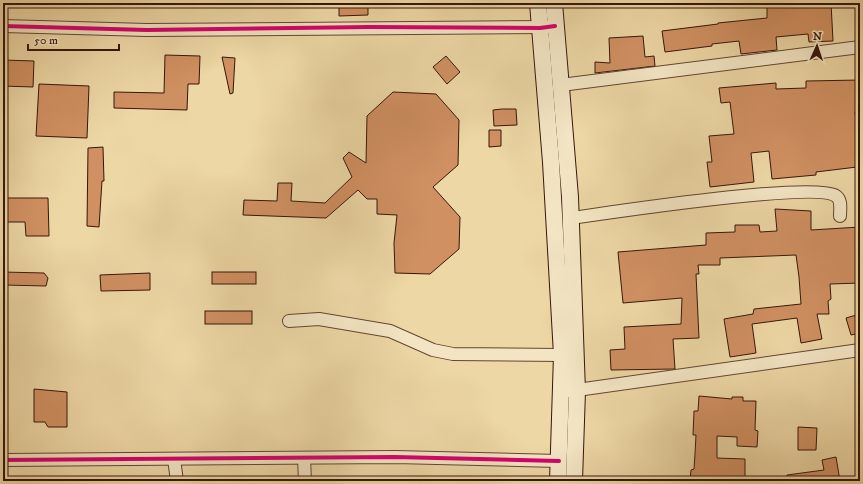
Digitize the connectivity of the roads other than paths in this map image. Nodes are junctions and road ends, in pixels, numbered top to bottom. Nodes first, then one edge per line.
1 (538, 3) edge
2 (554, 3) edge
3 (3, 26) edge
4 (548, 27) junction
5 (860, 47) edge
6 (561, 85) junction
7 (840, 216) dead end
8 (571, 218) junction
9 (289, 322) dead end
10 (860, 350) edge
11 (562, 355) junction
12 (569, 391) junction
13 (304, 458) junction
14 (174, 459) junction
15 (3, 460) edge
16 (558, 461) junction
17 (177, 481) edge
18 (305, 481) edge
19 (558, 481) edge
20 (574, 481) edge

1 - 4 main road
2 - 4 main road
3 - 4 street
4 - 6 main road
4 - 11 main road
5 - 6 street
6 - 8 main road
7 - 8 street
8 - 12 main road
9 - 11 street
10 - 12 street
11 - 12 main road
12 - 16 main road
12 - 20 main road
13 - 14 street
13 - 16 street
13 - 18 street
14 - 15 street
14 - 17 street
16 - 19 main road

